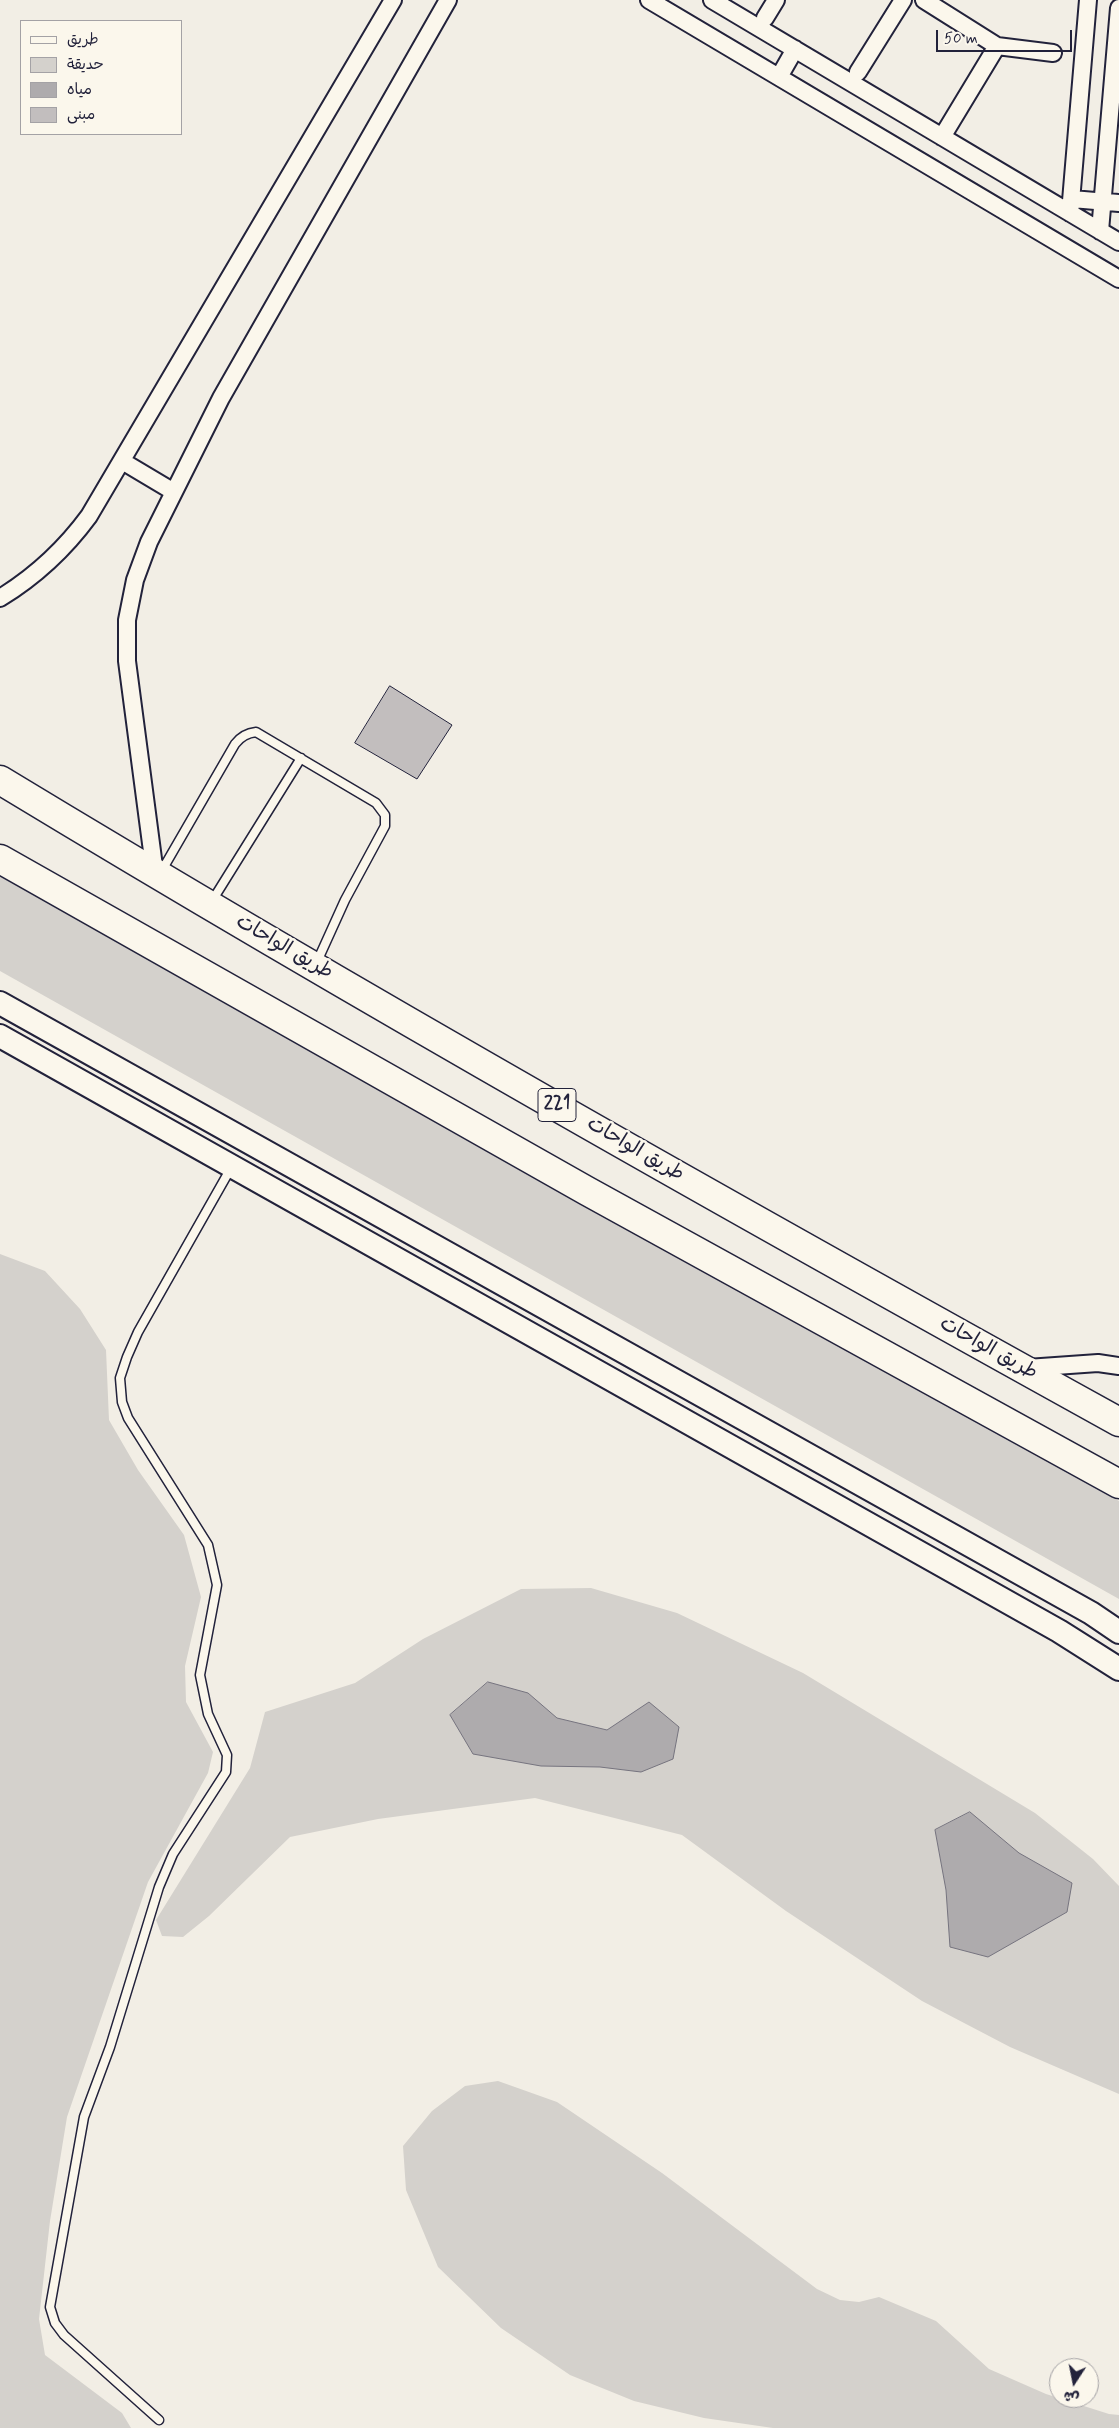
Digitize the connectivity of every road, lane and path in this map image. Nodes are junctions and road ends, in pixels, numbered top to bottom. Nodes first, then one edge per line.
1 (393, 0) edge
2 (448, 0) edge
3 (648, 0) edge
4 (712, 0) edge
5 (776, 0) edge
6 (903, 0) edge
7 (924, 0) edge
8 (1088, 0) edge
9 (1119, 8) edge
10 (765, 18) dead end
11 (996, 46) junction
12 (795, 49) junction
13 (1053, 53) dead end
14 (1117, 63) edge
15 (858, 72) dead end
16 (778, 77) junction
17 (942, 137) junction
18 (1102, 201) junction
19 (1119, 203) edge
20 (1071, 206) junction
21 (1100, 231) junction
22 (1119, 242) edge
23 (1119, 279) edge
24 (122, 461) junction
25 (174, 492) junction
26 (0, 598) edge
27 (301, 758) junction
28 (0, 780) edge
29 (0, 859) edge
30 (157, 875) junction
31 (210, 905) junction
32 (315, 966) junction
33 (0, 1003) edge
34 (0, 1036) edge
35 (232, 1167) junction
36 (1119, 1366) edge
37 (1022, 1368) junction
38 (692, 1390) junction
39 (678, 1418) junction
40 (1119, 1422) edge
41 (1119, 1484) edge
42 (1119, 1632) edge
43 (1119, 1669) edge
44 (159, 2420) dead end

1 - 24 street
2 - 25 street
3 - 16 street
4 - 12 street
5 - 10 street
6 - 15 street
7 - 11 street
8 - 20 street
9 - 14 street
11 - 13 street
11 - 17 street
12 - 16 street
12 - 17 street
14 - 18 street
16 - 23 street
17 - 20 street
18 - 19 street
18 - 20 street
18 - 21 street
20 - 21 street
21 - 22 street
24 - 25 street
24 - 26 street
25 - 30 street
27 - 30 lane
27 - 31 lane
27 - 32 lane
28 - 30 highway, طريق الواحات / 221
29 - 41 highway
30 - 31 highway, طريق الواحات / 221
31 - 32 highway, طريق الواحات / 221
32 - 37 highway, طريق الواحات / 221
33 - 38 street
34 - 35 street
35 - 39 street
35 - 44 lane
36 - 37 street
37 - 40 highway, طريق الواحات / 221
38 - 39 street
38 - 42 street
39 - 43 street

